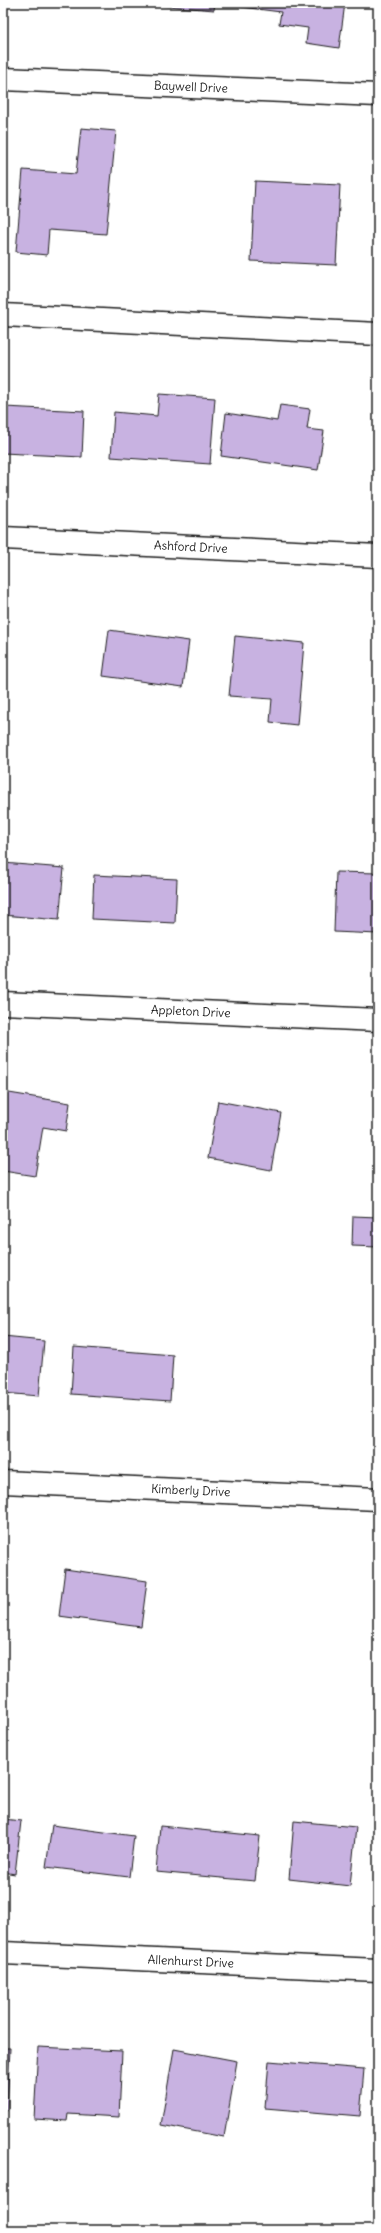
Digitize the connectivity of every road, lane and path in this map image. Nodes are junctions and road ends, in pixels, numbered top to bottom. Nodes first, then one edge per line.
1 (3, 79) edge
2 (378, 95) edge
3 (3, 315) edge
4 (378, 334) edge
5 (3, 538) edge
6 (378, 556) edge
7 (3, 1003) edge
8 (378, 1020) edge
9 (3, 1482) edge
10 (378, 1499) edge
11 (3, 1953) edge
12 (378, 1970) edge

1 - 2 street, Baywell Drive
3 - 4 street
5 - 6 street, Ashford Drive
7 - 8 street, Appleton Drive
9 - 10 street, Kimberly Drive
11 - 12 street, Allenhurst Drive

